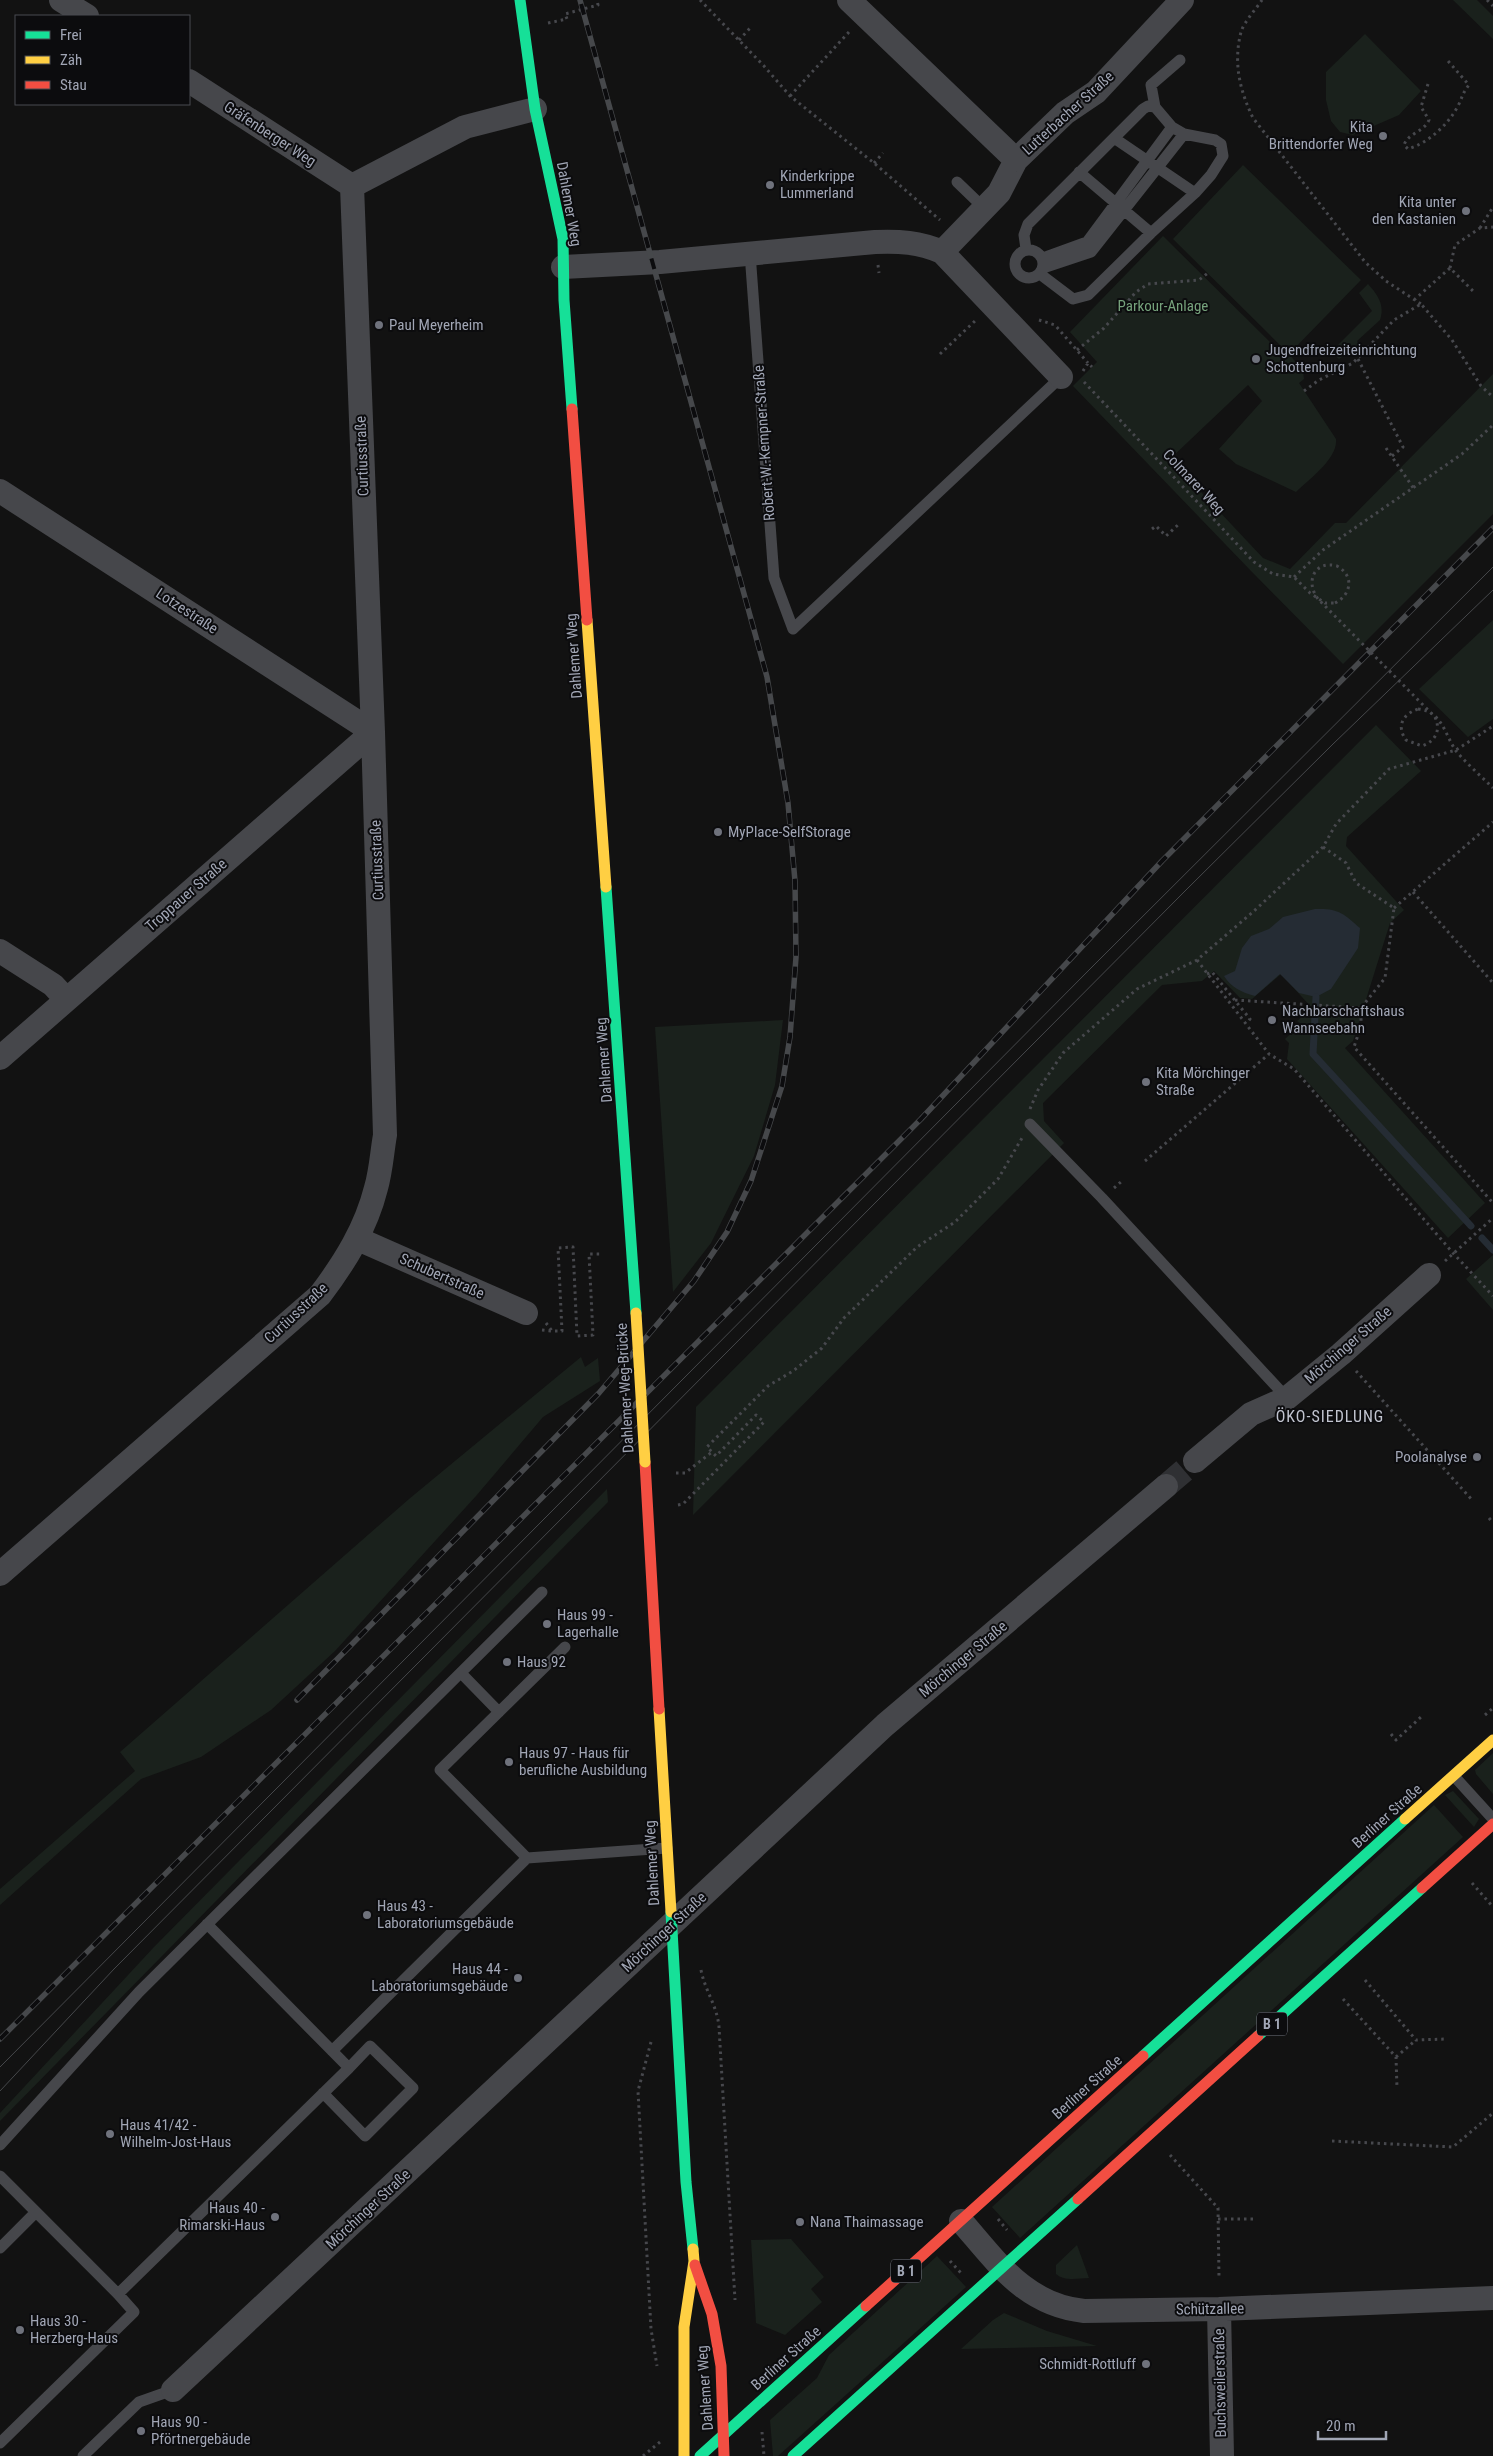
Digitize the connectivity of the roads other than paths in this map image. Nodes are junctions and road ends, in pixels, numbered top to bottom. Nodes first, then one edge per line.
1 (61, 0) edge
2 (520, 0) edge
3 (1182, 0) edge
4 (857, 7) edge
5 (85, 15) edge
6 (1180, 60) dead end
7 (190, 83) edge
8 (1155, 108) junction
9 (535, 109) junction
10 (1172, 127) junction
11 (1184, 134) junction
12 (1114, 138) junction
13 (1016, 160) junction
14 (1152, 165) junction
15 (1079, 172) junction
16 (957, 182) dead end
17 (352, 186) junction
18 (1195, 192) junction
19 (984, 208) junction
20 (1120, 208) junction
21 (1151, 233) junction
22 (950, 243) junction
23 (1026, 249) junction
24 (750, 253) junction
25 (563, 266) junction
26 (1042, 267) junction
27 (1071, 378) joint
28 (0, 491) edge
29 (373, 732) junction
30 (0, 951) edge
31 (66, 999) junction
32 (0, 1058) edge
33 (1030, 1124) road end
34 (358, 1239) junction
35 (1429, 1275) road end
36 (526, 1313) road end
37 (636, 1313) joint
38 (1287, 1398) junction
39 (1195, 1461) tunnel mouth
40 (645, 1462) joint
41 (1166, 1486) tunnel mouth
42 (0, 1574) edge
43 (542, 1592) dead end
44 (565, 1647) dead end
45 (461, 1673) junction
46 (499, 1712) junction
47 (1493, 1740) edge
48 (1454, 1776) junction
49 (1493, 1819) edge
50 (1493, 1824) edge
51 (667, 1848) junction
52 (527, 1858) junction
53 (207, 1924) junction
54 (671, 1926) junction
55 (332, 2051) junction
56 (349, 2068) junction
57 (323, 2093) junction
58 (0, 2145) edge
59 (0, 2176) edge
60 (36, 2212) junction
61 (961, 2221) junction
62 (0, 2248) edge
63 (694, 2261) junction
64 (1003, 2268) junction
65 (118, 2294) junction
66 (1493, 2298) edge
67 (1219, 2309) junction
68 (173, 2390) joint
69 (724, 2435) junction
70 (0, 2443) edge
71 (83, 2456) edge
72 (684, 2456) edge
73 (700, 2456) edge
74 (724, 2456) edge
75 (793, 2456) edge
76 (1222, 2456) edge

1 - 5 street
2 - 9 main road, Dahlemer Weg
3 - 13 street, Lutterbacher Straße
4 - 13 street, Lutterbacher Straße
6 - 8 lane
7 - 17 street, Gräfenberger Weg
8 - 10 lane
8 - 12 lane
9 - 17 street
9 - 25 main road, Dahlemer Weg
10 - 11 lane
10 - 14 lane
11 - 14 lane
11 - 18 lane
12 - 14 lane
12 - 15 lane
13 - 19 street, Lutterbacher Straße
14 - 18 lane
14 - 20 lane
15 - 20 lane
15 - 23 lane
16 - 19 lane
17 - 29 street, Curtiusstraße
18 - 21 lane
19 - 22 street, Lutterbacher Straße
20 - 21 lane
20 - 26 lane
21 - 26 lane
22 - 24 street
22 - 27 street
23 - 26 lane
23 - 26 lane
24 - 25 street
24 - 27 lane, Robert-W.-Kempner-Straße
25 - 37 main road, Dahlemer Weg
28 - 29 street, Lotzestraße
29 - 31 street, Troppauer Straße
29 - 34 street, Curtiusstraße
30 - 31 street
31 - 32 street, Troppauer Straße
33 - 38 lane
34 - 36 street, Schubertstraße
34 - 42 street, Curtiusstraße
35 - 38 street, Mörchinger Straße
37 - 40 main road, Dahlemer-Weg-Brücke, bridge
38 - 39 street, Mörchinger Straße
40 - 51 main road, Dahlemer Weg
41 - 54 street, Mörchinger Straße
43 - 45 lane
44 - 46 lane
45 - 46 lane
45 - 53 lane
46 - 52 lane
47 - 48 main road, Berliner Straße / B 1
48 - 49 lane
48 - 61 main road, Berliner Straße / B 1
50 - 64 main road, B 1
51 - 52 lane
51 - 54 main road, Dahlemer Weg
52 - 55 lane
53 - 55 lane
53 - 58 lane
54 - 63 main road, Dahlemer Weg
54 - 68 street, Mörchinger Straße
55 - 56 lane
56 - 57 lane
56 - 57 lane
57 - 65 lane
59 - 60 lane
60 - 62 lane
60 - 65 lane
61 - 64 street, Schützallee
61 - 69 main road, Berliner Straße / B 1
63 - 69 main road, Dahlemer Weg
63 - 72 main road, Dahlemer Weg
64 - 67 street, Schützallee
64 - 75 main road, B 1
65 - 70 lane
66 - 67 street, Schützallee
67 - 76 street, Buchsweilerstraße
68 - 71 lane
69 - 73 main road, Berliner Straße / B 1
69 - 74 main road, Dahlemer Weg

